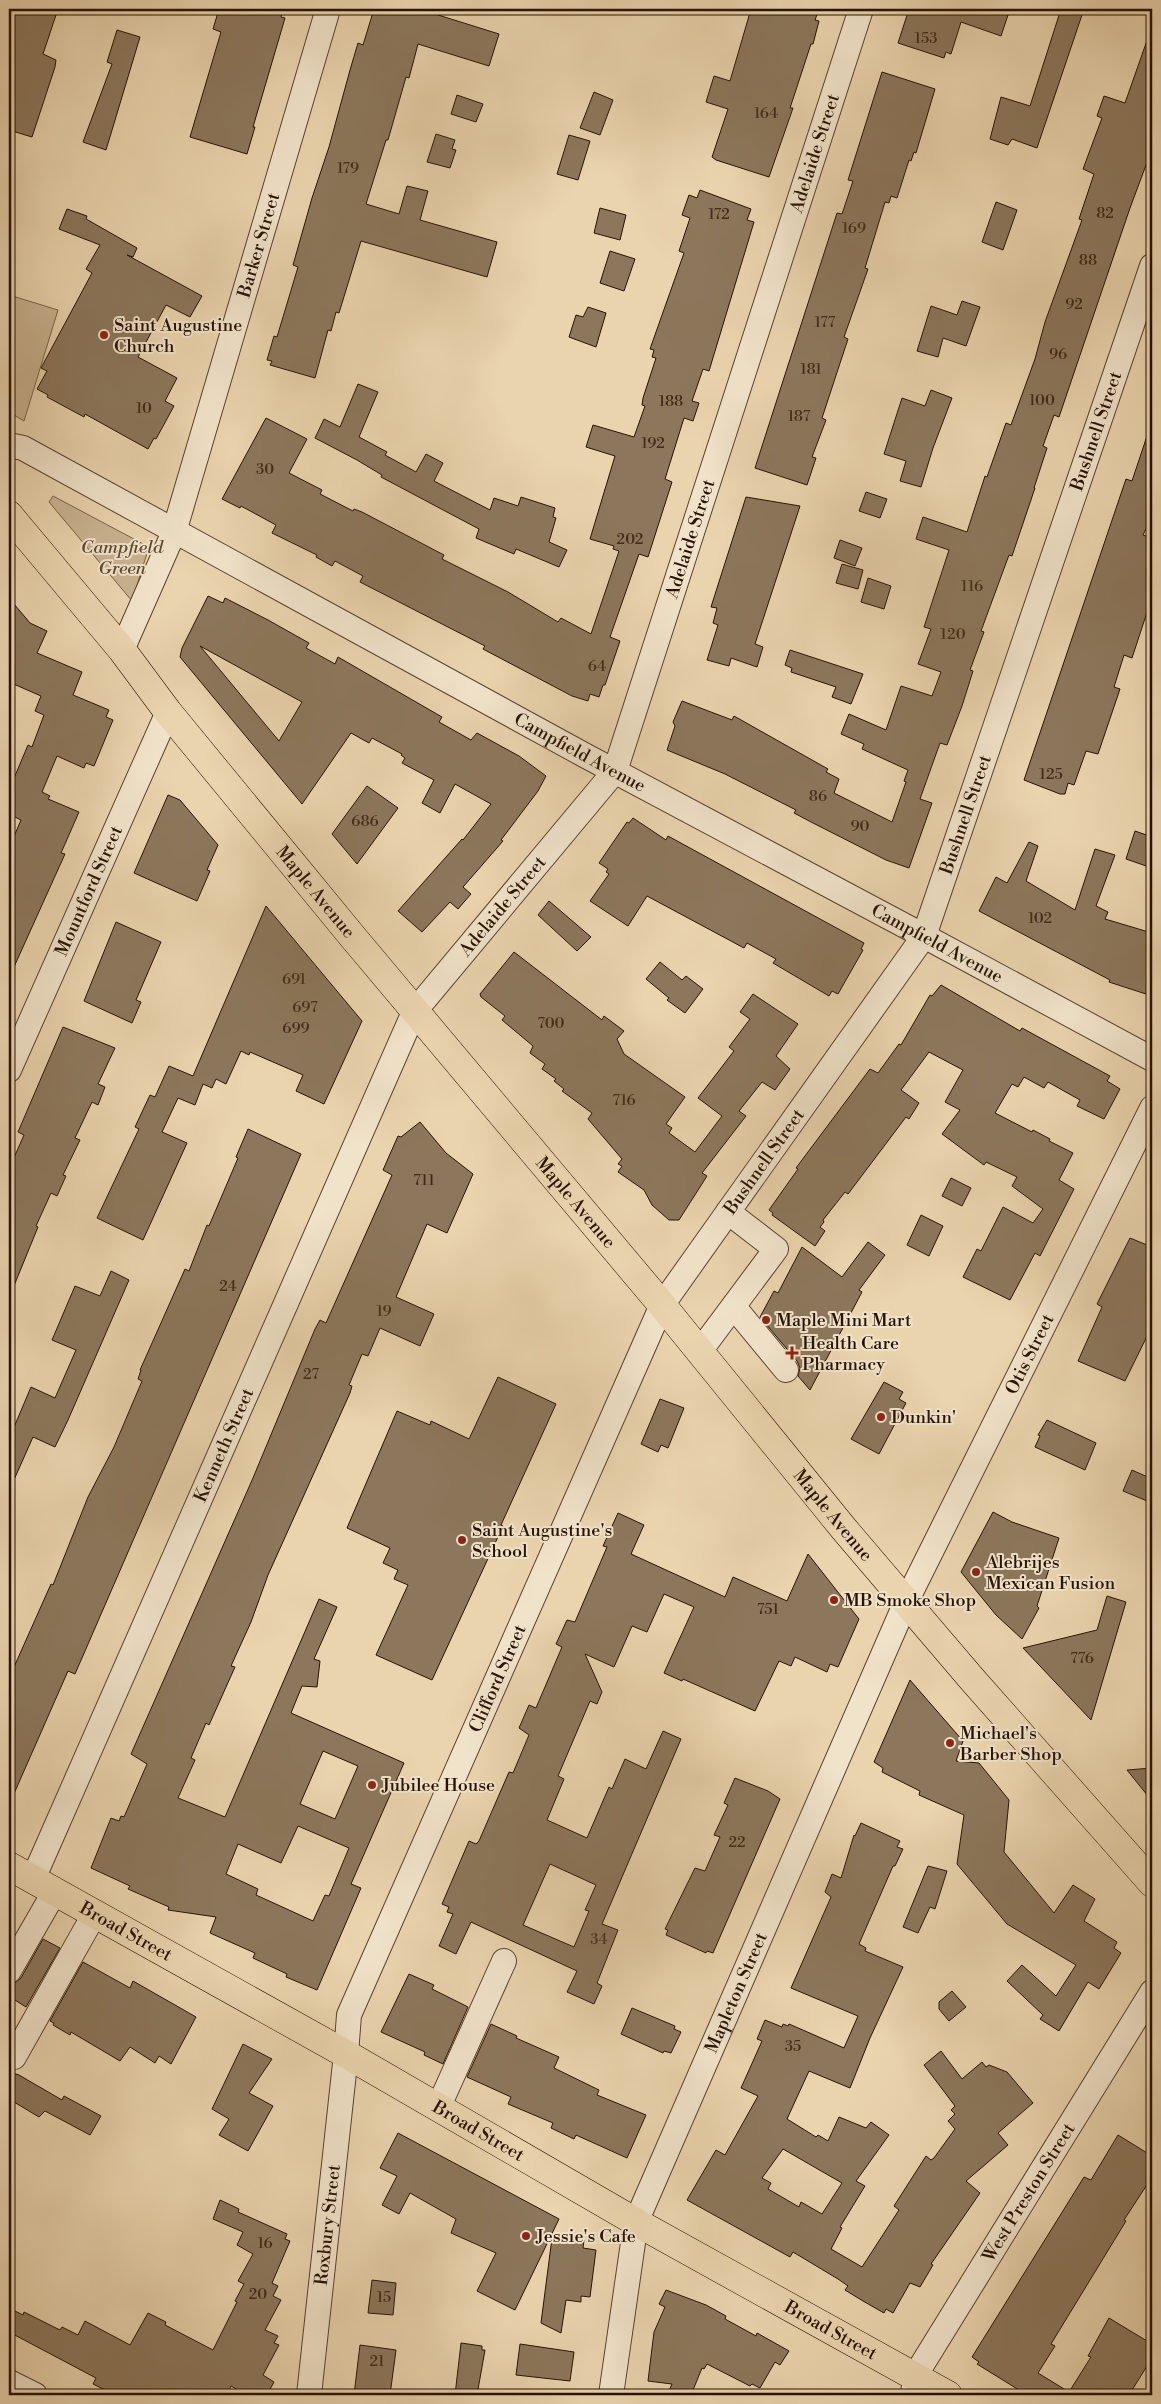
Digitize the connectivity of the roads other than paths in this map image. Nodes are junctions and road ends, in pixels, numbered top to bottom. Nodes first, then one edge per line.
1 (328, 9) edge
2 (861, 9) edge
3 (1152, 266) edge
4 (9, 445) edge
5 (9, 515) edge
6 (174, 532) junction
7 (122, 650) junction
8 (168, 712) junction
9 (615, 771) junction
10 (924, 936) junction
11 (414, 1012) junction
12 (1152, 1059) edge
13 (9, 1070) edge
14 (1152, 1108) edge
15 (728, 1212) junction
16 (662, 1305) junction
17 (734, 1307) junction
18 (700, 1351) junction
19 (786, 1370) dead end
20 (906, 1602) junction
21 (9, 1866) edge
22 (1152, 1883) edge
23 (44, 1885) junction
24 (95, 1914) junction
25 (504, 1961) dead end
26 (9, 1971) edge
27 (1152, 1992) edge
28 (9, 2054) edge
29 (346, 2054) junction
30 (438, 2108) junction
31 (636, 2222) junction
32 (9, 2382) edge
33 (914, 2386) edge
34 (35, 2395) edge
35 (309, 2395) edge
36 (611, 2395) edge
37 (948, 2395) edge

1 - 6 street, Barker Street
2 - 9 street, Adelaide Street
3 - 10 street, Bushnell Street
4 - 6 street, Campfield Avenue
5 - 7 main road, Maple Avenue
6 - 7 street, Barker Street
6 - 9 street, Campfield Avenue
7 - 8 main road, Maple Avenue
8 - 11 main road, Maple Avenue
8 - 13 street, Mountford Street
9 - 10 street, Campfield Avenue
9 - 11 street, Adelaide Street
10 - 12 street, Campfield Avenue
10 - 15 street, Bushnell Street
11 - 16 main road, Maple Avenue
11 - 23 street, Kenneth Street
14 - 20 street, Otis Street
15 - 16 street, Bushnell Street
15 - 17 street
16 - 18 main road, Maple Avenue
16 - 29 street, Clifford Street
17 - 18 street
17 - 19 street
18 - 20 main road, Maple Avenue
20 - 22 main road, Maple Avenue
20 - 31 street, Mapleton Street
21 - 23 main road, Broad Street
23 - 24 main road, Broad Street
23 - 26 street, Kenneth Street
24 - 28 street
24 - 29 main road, Broad Street
25 - 30 street
27 - 33 street, West Preston Street
29 - 30 main road, Broad Street
29 - 35 street, Roxbury Street
30 - 31 main road, Broad Street
31 - 33 main road, Broad Street
31 - 36 street, Mapleton Street
32 - 34 street
33 - 37 main road, Broad Street

